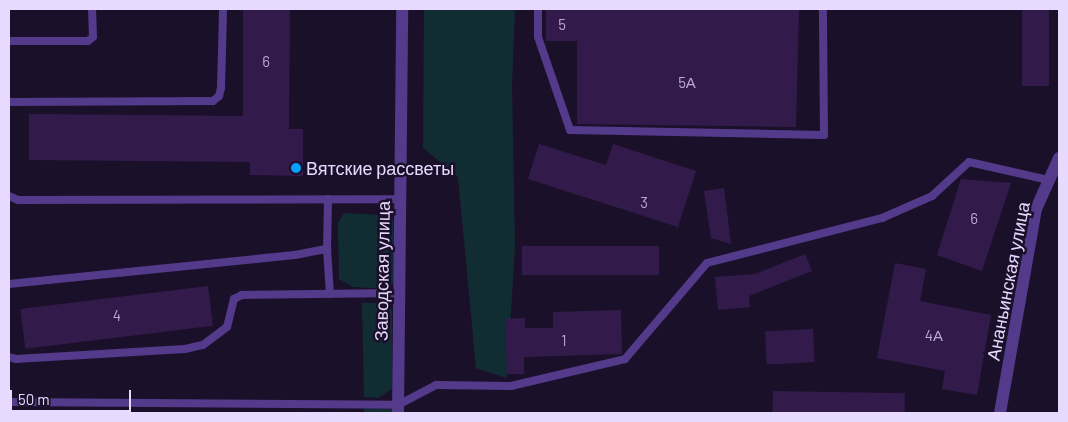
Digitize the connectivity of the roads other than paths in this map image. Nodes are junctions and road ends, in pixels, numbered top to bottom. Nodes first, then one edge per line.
1 (92, 9) edge
2 (223, 9) edge
3 (402, 9) edge
4 (538, 9) edge
5 (822, 9) edge
6 (9, 41) edge
7 (9, 102) edge
8 (1059, 158) edge
9 (1049, 180) junction
10 (9, 196) edge
11 (328, 199) junction
12 (400, 199) junction
13 (327, 249) junction
14 (9, 284) edge
15 (399, 293) junction
16 (330, 294) junction
17 (9, 357) edge
18 (9, 402) edge
19 (398, 409) edge
20 (1000, 413) edge

1 - 6 lane
2 - 7 lane
3 - 12 street, Заводская улица
4 - 5 lane
8 - 9 street, Ананьинская улица
9 - 19 lane
9 - 20 street, Ананьинская улица
10 - 11 lane
11 - 12 lane
11 - 13 lane
12 - 15 street, Заводская улица
13 - 14 lane
13 - 16 lane
15 - 16 lane
15 - 19 street, Заводская улица
16 - 17 lane
18 - 19 lane

